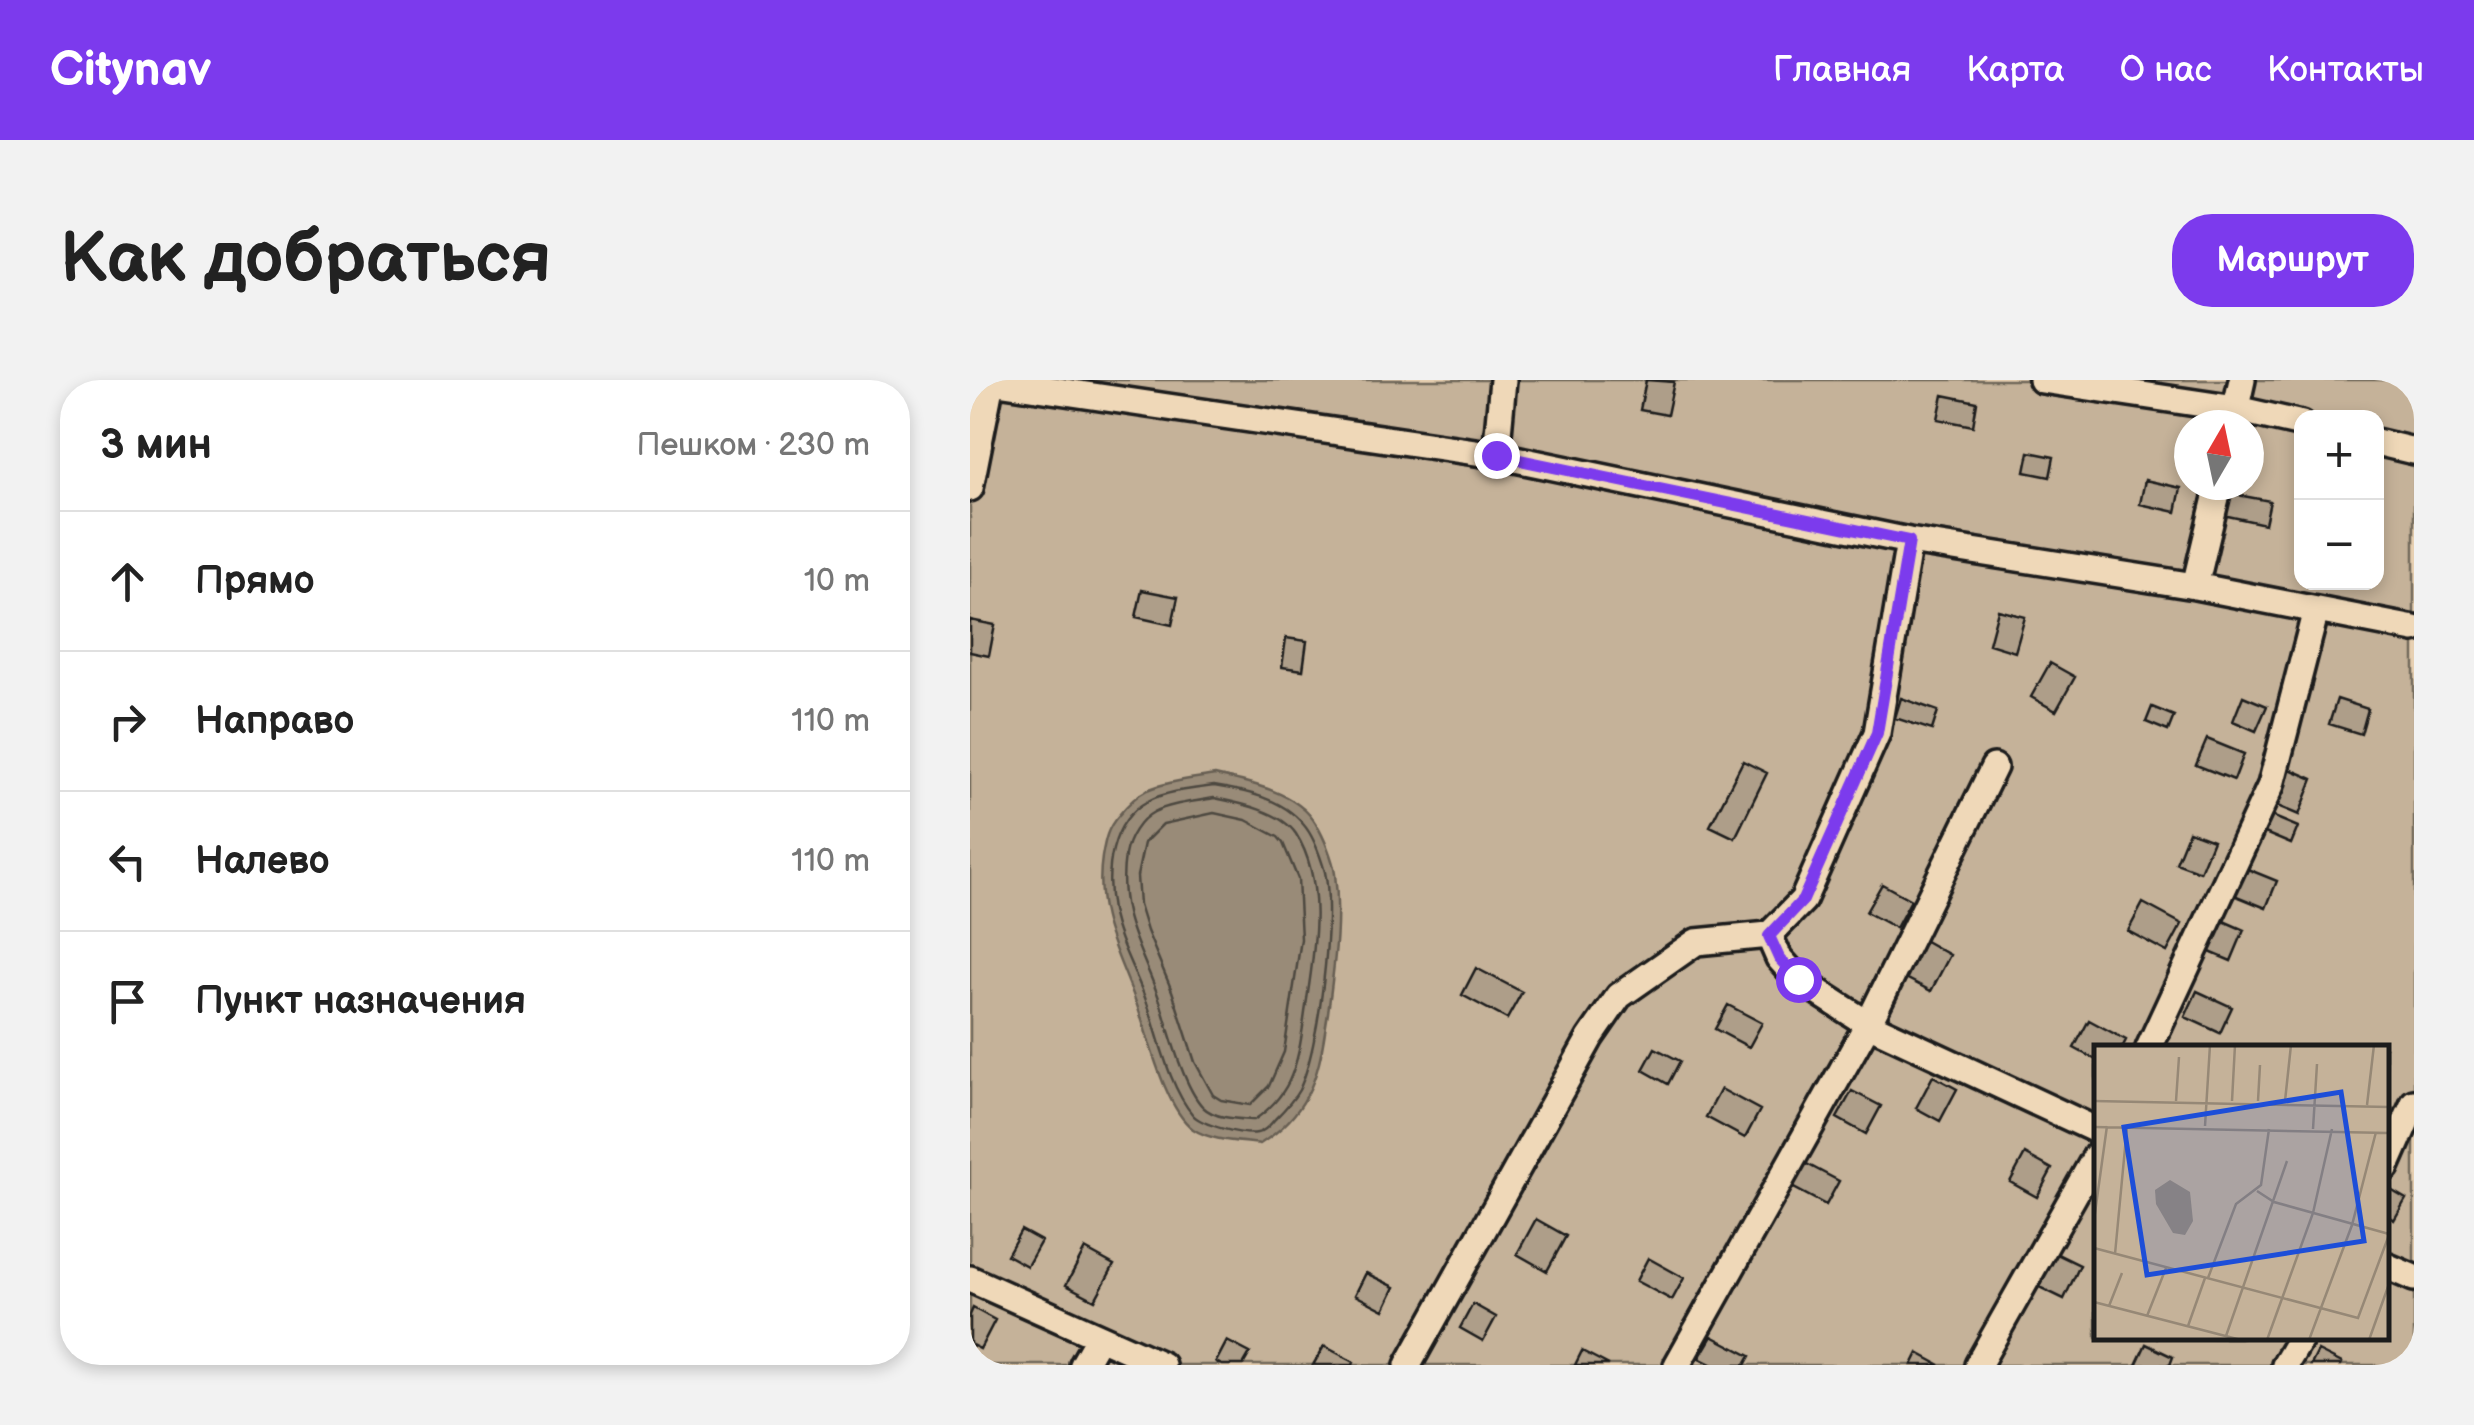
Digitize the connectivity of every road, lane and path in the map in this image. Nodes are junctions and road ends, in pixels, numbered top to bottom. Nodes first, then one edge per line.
1 (1503, 380) edge
2 (2042, 380) edge
3 (2242, 380) edge
4 (988, 381) edge
5 (2198, 410) edge
6 (2236, 410) edge
7 (2264, 420) edge
8 (2294, 423) edge
9 (2384, 444) edge
10 (2414, 451) edge
11 (1496, 455) junction
12 (970, 488) edge
13 (2215, 500) edge
14 (1909, 541) junction
15 (2196, 586) junction
16 (2316, 610) junction
17 (2414, 629) edge
18 (1994, 767) dead end
19 (1769, 936) junction
20 (1868, 1024) junction
21 (2150, 1045) edge
22 (2414, 1103) edge
23 (2094, 1129) edge
24 (2094, 1160) edge
25 (2389, 1160) edge
26 (2389, 1267) edge
27 (2414, 1278) edge
28 (970, 1279) edge
29 (1099, 1337) junction
30 (2300, 1340) edge
31 (1083, 1365) edge
32 (1162, 1365) edge
33 (1408, 1365) edge
34 (1677, 1365) edge
35 (1978, 1365) edge
36 (2285, 1365) edge

1 - 11 street
2 - 5 street
3 - 6 street
4 - 11 street
4 - 12 street
7 - 8 street
9 - 10 street
11 - 14 street
13 - 15 street
14 - 15 street
14 - 19 street
15 - 16 street
16 - 17 street
16 - 21 street
18 - 20 street
19 - 20 street
19 - 33 street
20 - 23 street
20 - 34 street
22 - 25 street
24 - 35 street
26 - 27 street
28 - 29 street
29 - 31 street
29 - 32 street
30 - 36 street

